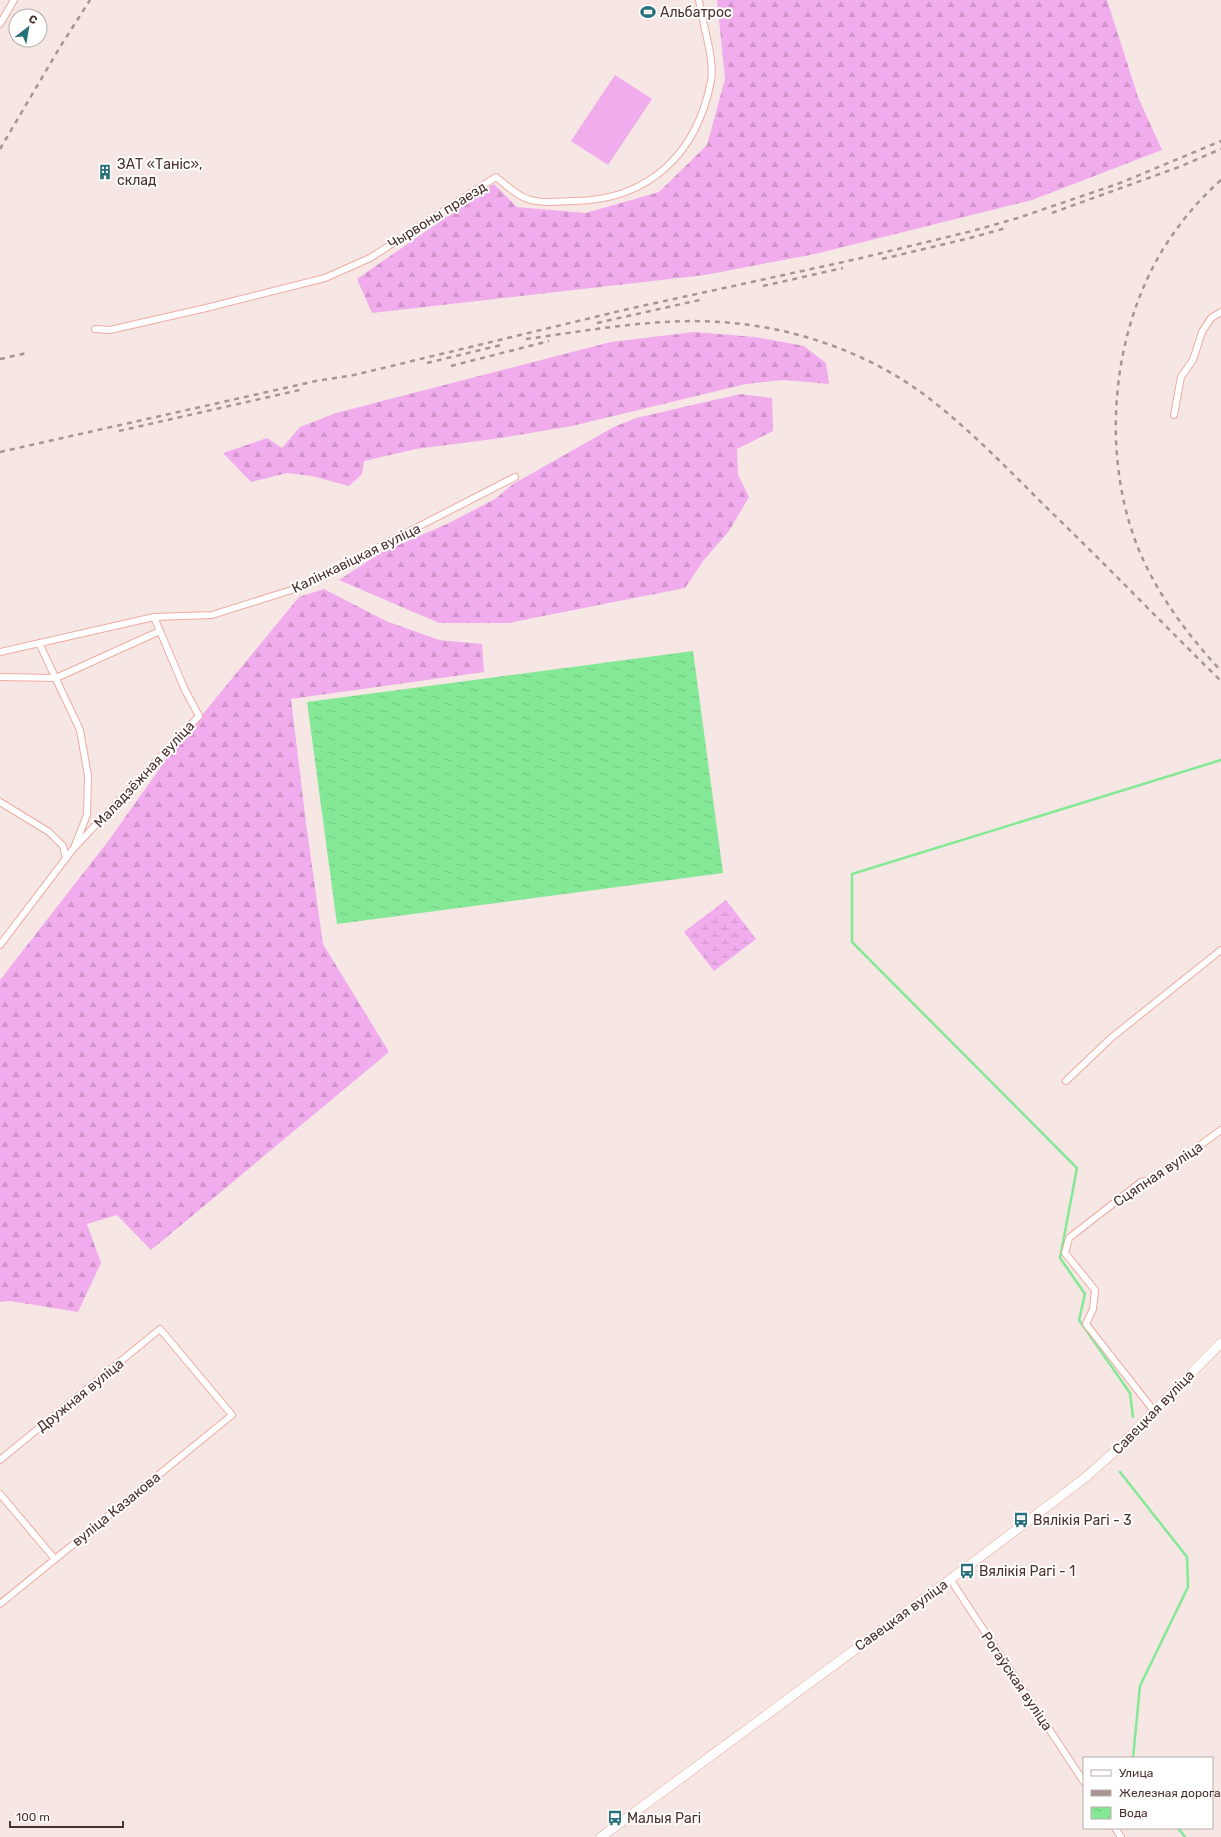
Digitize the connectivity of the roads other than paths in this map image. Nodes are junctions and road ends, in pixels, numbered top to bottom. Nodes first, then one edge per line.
1 (14, 0) edge
2 (699, 0) edge
3 (0, 24) edge
4 (1221, 312) edge
5 (95, 329) dead end
6 (1174, 415) dead end
7 (515, 477) dead end
8 (154, 617) junction
9 (160, 630) junction
10 (39, 643) junction
11 (0, 652) edge
12 (0, 676) edge
13 (56, 678) junction
14 (0, 802) edge
15 (73, 849) junction
16 (66, 858) junction
17 (0, 945) edge
18 (1221, 950) edge
19 (1066, 1081) dead end
20 (1221, 1130) edge
21 (1221, 1343) edge
22 (1154, 1411) junction
23 (232, 1415) joint
24 (0, 1460) edge
25 (0, 1494) edge
26 (54, 1558) junction
27 (950, 1579) junction
28 (0, 1604) edge
29 (1083, 1780) edge
30 (601, 1837) edge

1 - 3 street
2 - 5 street, Чырвоны праезд
4 - 6 street
7 - 8 street, Калінкавіцкая вуліца
8 - 9 street
8 - 10 street, Калінкавіцкая вуліца
9 - 13 street
9 - 15 street, Маладзёжная вуліца
10 - 11 street, Калінкавіцкая вуліца
10 - 13 street
12 - 13 street
13 - 15 street
14 - 16 street
15 - 16 street, Маладзёжная вуліца
16 - 17 street, Маладзёжная вуліца
18 - 19 street
20 - 22 street, Сцяпная вуліца
21 - 22 main road, Савецкая вуліца
22 - 27 main road, Савецкая вуліца
23 - 24 street, Дружная вуліца
23 - 26 street, вуліца Казакова
25 - 26 street
26 - 28 street, вуліца Казакова
27 - 29 street, Рогаўская вуліца
27 - 30 main road, Савецкая вуліца

